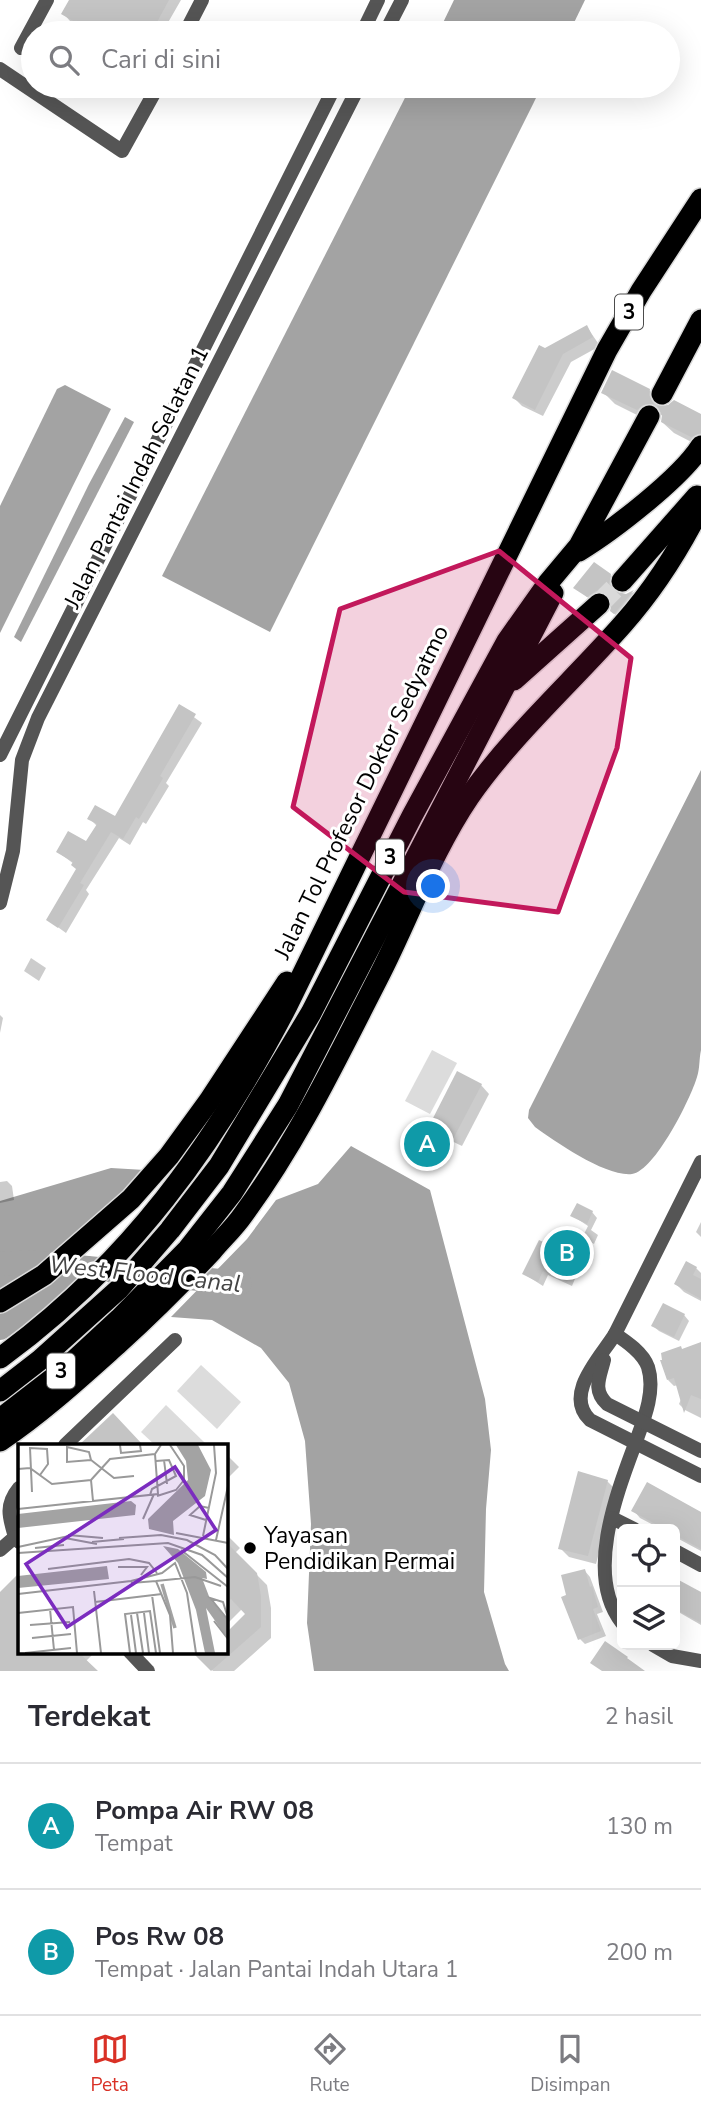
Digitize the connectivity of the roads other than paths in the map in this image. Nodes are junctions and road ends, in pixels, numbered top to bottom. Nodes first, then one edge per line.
1 (47, 0) edge
2 (202, 0) edge
3 (378, 0) edge
4 (402, 0) edge
5 (36, 21) edge
6 (191, 21) edge
7 (368, 21) edge
8 (391, 21) edge
9 (0, 69) edge
10 (21, 83) edge
11 (43, 98) edge
12 (151, 98) edge
13 (329, 98) edge
14 (353, 98) edge
15 (701, 199) edge
16 (701, 320) edge
17 (662, 394) dead end
18 (649, 416) dead end
19 (701, 446) edge
20 (701, 492) edge
21 (701, 506) edge
22 (572, 555) junction
23 (622, 581) tunnel mouth
24 (599, 604) tunnel mouth
25 (504, 688) junction
26 (0, 755) edge
27 (0, 902) edge
28 (308, 960) junction
29 (701, 1162) edge
30 (0, 1303) edge
31 (615, 1334) junction
32 (175, 1340) dead end
33 (605, 1351) junction
34 (0, 1358) edge
35 (3, 1389) edge
36 (0, 1419) edge
37 (645, 1422) junction
38 (0, 1441) edge
39 (635, 1443) junction
40 (66, 1444) edge
41 (701, 1451) edge
42 (701, 1476) edge
43 (18, 1490) edge
44 (4, 1513) edge
45 (611, 1518) junction
46 (624, 1524) edge
47 (17, 1539) edge
48 (0, 1550) edge
49 (680, 1554) edge
50 (701, 1565) edge
51 (617, 1614) edge
52 (662, 1650) edge
53 (132, 1654) edge
54 (701, 1661) edge
55 (148, 1671) edge

1 - 5 street
2 - 6 street
3 - 7 street
4 - 8 street
9 - 10 street
11 - 12 street
13 - 26 street, Jalan Pantai Indah Selatan 1
14 - 27 street, Jalan Pantai Indah Selatan 1
15 - 28 highway, Jalan Tol Profesor Doktor Sedyatmo / 3
16 - 17 highway
18 - 22 highway, 3
19 - 22 highway
20 - 23 highway
21 - 38 highway
22 - 25 highway, 3
22 - 35 highway, 3
24 - 25 highway, 3
25 - 36 highway, 3
28 - 30 highway
28 - 34 highway, Jalan Tol Profesor Doktor Sedyatmo / 3
29 - 31 street
31 - 33 street
31 - 37 street
32 - 40 street
33 - 37 street
33 - 39 street
37 - 39 street
37 - 41 street
39 - 42 street
39 - 45 street
43 - 44 street
44 - 47 street
45 - 46 street
45 - 51 street
47 - 48 street
49 - 50 street
52 - 54 street
53 - 55 street

